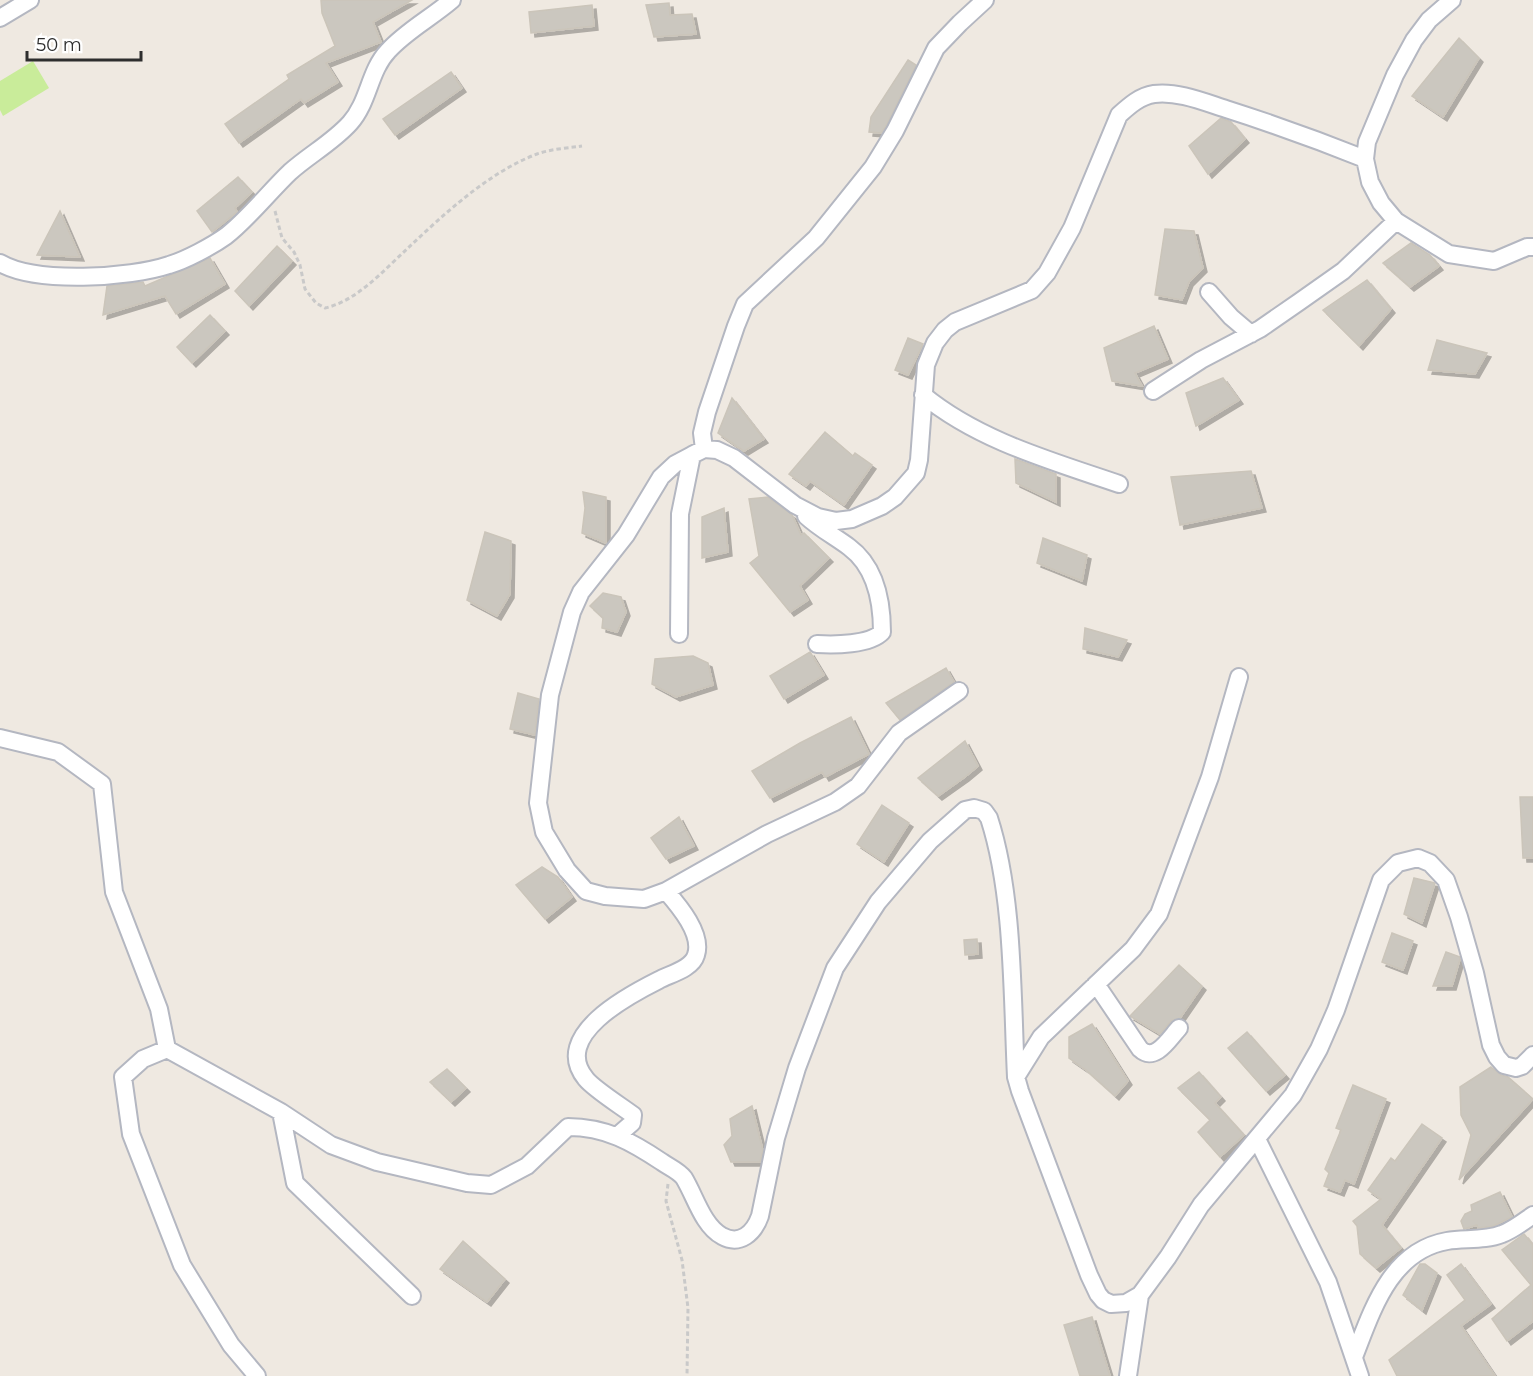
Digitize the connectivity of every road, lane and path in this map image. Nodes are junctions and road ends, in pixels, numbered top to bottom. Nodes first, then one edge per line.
1 (30, 0) edge
2 (452, 0) edge
3 (985, 0) edge
4 (1452, 0) edge
5 (0, 18) edge
6 (582, 146) dead end
7 (1365, 159) junction
8 (270, 192) junction
9 (1396, 221) junction
10 (1533, 247) edge
11 (0, 263) edge
12 (1209, 292) dead end
13 (1251, 334) junction
14 (1153, 391) dead end
15 (923, 395) junction
16 (698, 452) junction
17 (1119, 484) dead end
18 (795, 505) junction
19 (679, 634) dead end
20 (818, 644) dead end
21 (1239, 677) dead end
22 (959, 691) dead end
23 (0, 738) edge
24 (666, 891) junction
25 (1096, 984) junction
26 (1179, 1028) dead end
27 (167, 1049) junction
28 (1533, 1055) edge
29 (1016, 1077) junction
30 (281, 1112) junction
31 (617, 1136) junction
32 (1257, 1139) junction
33 (669, 1167) junction
34 (1533, 1215) edge
35 (1140, 1295) junction
36 (412, 1296) dead end
37 (1353, 1357) junction
38 (256, 1376) edge
39 (687, 1376) edge
40 (1128, 1376) edge
41 (1360, 1376) edge

1 - 5 street
2 - 8 street
3 - 16 street
4 - 7 street
6 - 8 path
7 - 9 street
7 - 15 street
8 - 11 street
9 - 10 street
9 - 13 street
12 - 13 street
13 - 14 street
15 - 17 street
15 - 18 street
16 - 18 street
16 - 19 street
16 - 24 street
18 - 20 street
21 - 25 street
22 - 24 street
23 - 27 street
24 - 31 street
25 - 26 street
25 - 29 street
27 - 30 street
27 - 38 street
28 - 32 street
29 - 33 street
29 - 35 street
30 - 31 street
30 - 36 street
31 - 33 street
32 - 35 street
32 - 37 street
33 - 39 path
34 - 37 street
35 - 40 street
37 - 41 street

